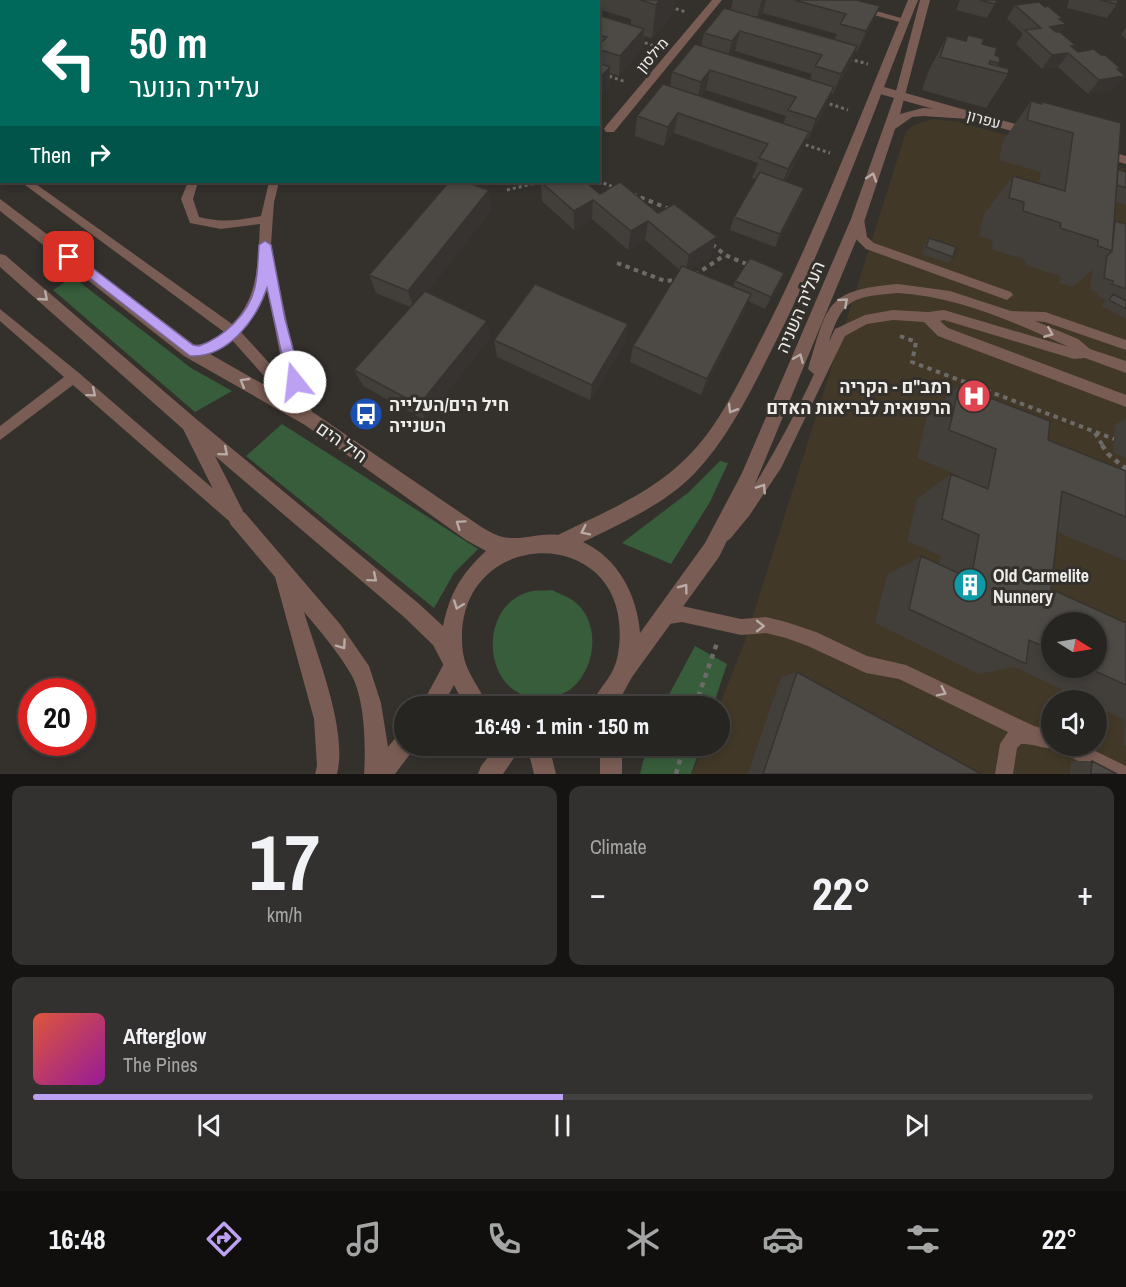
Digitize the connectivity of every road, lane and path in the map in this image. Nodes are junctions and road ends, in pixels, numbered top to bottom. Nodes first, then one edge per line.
1 (717, 0) edge
2 (825, 0) edge
3 (913, 0) edge
4 (925, 0) edge
5 (669, 7) dead end
6 (703, 17) junction
7 (903, 20) junction
8 (631, 38) edge
9 (674, 52) junction
10 (839, 56) edge
11 (884, 69) junction
12 (600, 73) edge
13 (644, 88) junction
14 (877, 89) junction
15 (901, 95) junction
16 (815, 99) edge
17 (969, 115) junction
18 (865, 116) junction
19 (888, 128) junction
20 (610, 129) dead end
21 (1047, 137) edge
22 (791, 139) edge
23 (1081, 147) edge
24 (848, 159) junction
25 (1126, 160) edge
26 (27, 183) edge
27 (193, 183) edge
28 (274, 183) edge
29 (536, 183) edge
30 (600, 183) edge
31 (618, 189) edge
32 (507, 190) dead end
33 (628, 192) edge
34 (0, 204) edge
35 (676, 214) edge
36 (266, 219) junction
37 (858, 219) junction
38 (709, 242) edge
39 (265, 245) junction
40 (725, 255) junction
41 (0, 259) edge
42 (617, 263) dead end
43 (756, 268) edge
44 (1007, 295) dead end
45 (0, 314) edge
46 (1003, 315) junction
47 (929, 319) junction
48 (233, 332) junction
49 (898, 336) dead end
50 (1126, 345) edge
51 (190, 351) junction
52 (1085, 353) junction
53 (1126, 367) edge
54 (74, 377) junction
55 (1126, 401) edge
56 (311, 420) junction
57 (189, 423) junction
58 (1094, 431) junction
59 (792, 433) junction
60 (0, 434) edge
61 (1114, 439) dead end
62 (1126, 469) edge
63 (238, 519) junction
64 (559, 544) junction
65 (512, 548) junction
66 (712, 550) junction
67 (283, 575) junction
68 (662, 618) junction
69 (724, 623) junction
70 (454, 664) junction
71 (626, 669) junction
72 (437, 696) edge
73 (468, 696) edge
74 (611, 696) edge
75 (698, 696) edge
76 (1032, 734) junction
77 (1041, 737) edge
78 (395, 756) edge
79 (503, 756) edge
80 (540, 756) edge
81 (611, 756) edge
82 (681, 756) edge
83 (1087, 756) edge
84 (326, 774) edge
85 (375, 774) edge
86 (381, 774) edge
87 (489, 774) edge
88 (545, 774) edge
89 (611, 774) edge
90 (676, 774) edge
91 (1004, 774) edge
92 (1122, 774) edge

1 - 6 street, מילסון
2 - 7 street
3 - 7 street, העליה השניה
4 - 15 street, העליה השניה
5 - 6 path
6 - 9 street, מילסון
7 - 11 street, העליה השניה
8 - 9 path
9 - 13 street, מילסון
10 - 11 path
11 - 14 street, העליה השניה
12 - 13 path
13 - 20 street, מילסון
14 - 15 street, עפרון
14 - 18 street, העליה השניה
15 - 17 street, עפרון
15 - 19 street, העליה השניה
16 - 18 path
17 - 19 street
17 - 21 street, עפרון
18 - 24 street, העליה השניה
37 -> 19 street, העליה השניה
22 - 24 path
23 - 25 street
24 -> 64 street, העליה השניה
26 - 48 lane
27 - 36 lane
28 - 36 lane
29 - 32 path
30 - 31 path
33 - 35 path
34 - 51 street, חיל הים
36 - 39 lane
37 - 44 lane
66 -> 37 street, העליה השניה
38 - 40 path
39 - 48 lane
39 - 56 lane
40 - 42 path
40 - 43 path
41 -> 57 street
45 - 54 lane
46 - 50 lane
46 -> 52 lane
59 -> 46 lane
47 - 52 lane
47 - 55 lane
47 - 59 lane
48 - 51 lane
48 - 56 lane
49 - 58 path
56 -> 51 street, חיל הים
52 - 53 lane
54 - 60 lane
54 -> 63 lane
65 -> 56 street, חיל הים
57 - 63 street
57 -> 70 street
58 - 61 path
58 - 62 path
66 -> 59 lane
63 - 67 street
64 - 65 street
64 - 71 street
65 -> 70 street
68 -> 66 street, העליה השניה
67 - 84 street
67 -> 85 street
68 - 69 lane
68 - 71 street, העליה השניה
69 - 75 path
69 -> 76 lane
70 - 72 street
70 - 73 street
71 - 74 street
76 - 77 lane
76 - 91 lane
78 - 86 street
79 - 87 street
80 - 88 street
81 - 89 street
82 - 90 path
83 - 92 lane

